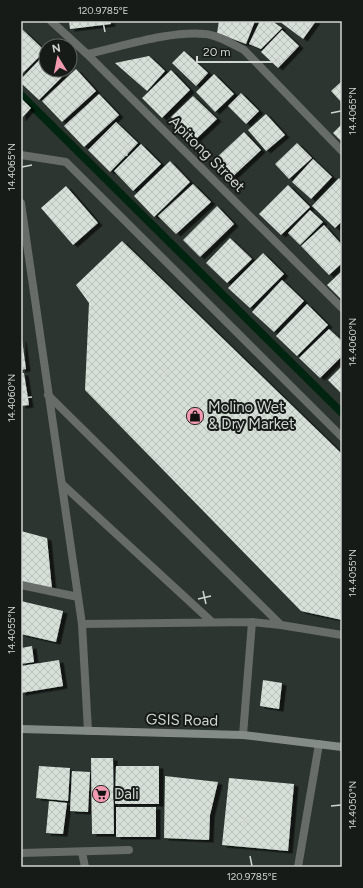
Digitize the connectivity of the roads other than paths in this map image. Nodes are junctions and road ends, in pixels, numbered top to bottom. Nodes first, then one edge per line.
1 (51, 21) edge
2 (87, 54) junction
3 (342, 151) edge
4 (21, 155) edge
5 (21, 203) edge
6 (342, 308) edge
7 (48, 395) junction
8 (342, 437) edge
9 (62, 484) junction
10 (21, 585) edge
11 (78, 597) junction
12 (212, 622) junction
13 (252, 622) junction
14 (82, 624) junction
15 (281, 625) junction
16 (342, 635) edge
17 (21, 728) edge
18 (88, 731) junction
19 (243, 735) junction
20 (319, 744) junction
21 (342, 747) edge
22 (129, 850) dead end
23 (82, 852) junction
24 (21, 853) edge
25 (85, 867) edge
26 (298, 867) edge

1 - 2 street, Apitong Street
2 - 3 street
2 - 6 street, Apitong Street
4 - 8 street
5 - 7 street
7 - 9 street
7 - 15 street
9 - 11 street
9 - 12 street
10 - 11 street
11 - 14 street
12 - 13 street
12 - 14 street
13 - 15 street
13 - 19 street
14 - 18 street
15 - 16 street
17 - 18 main road, GSIS Road
18 - 19 main road, GSIS Road
19 - 20 main road, GSIS Road
20 - 21 main road, GSIS Road
20 - 26 street
22 - 23 street
23 - 24 street
23 - 25 street

